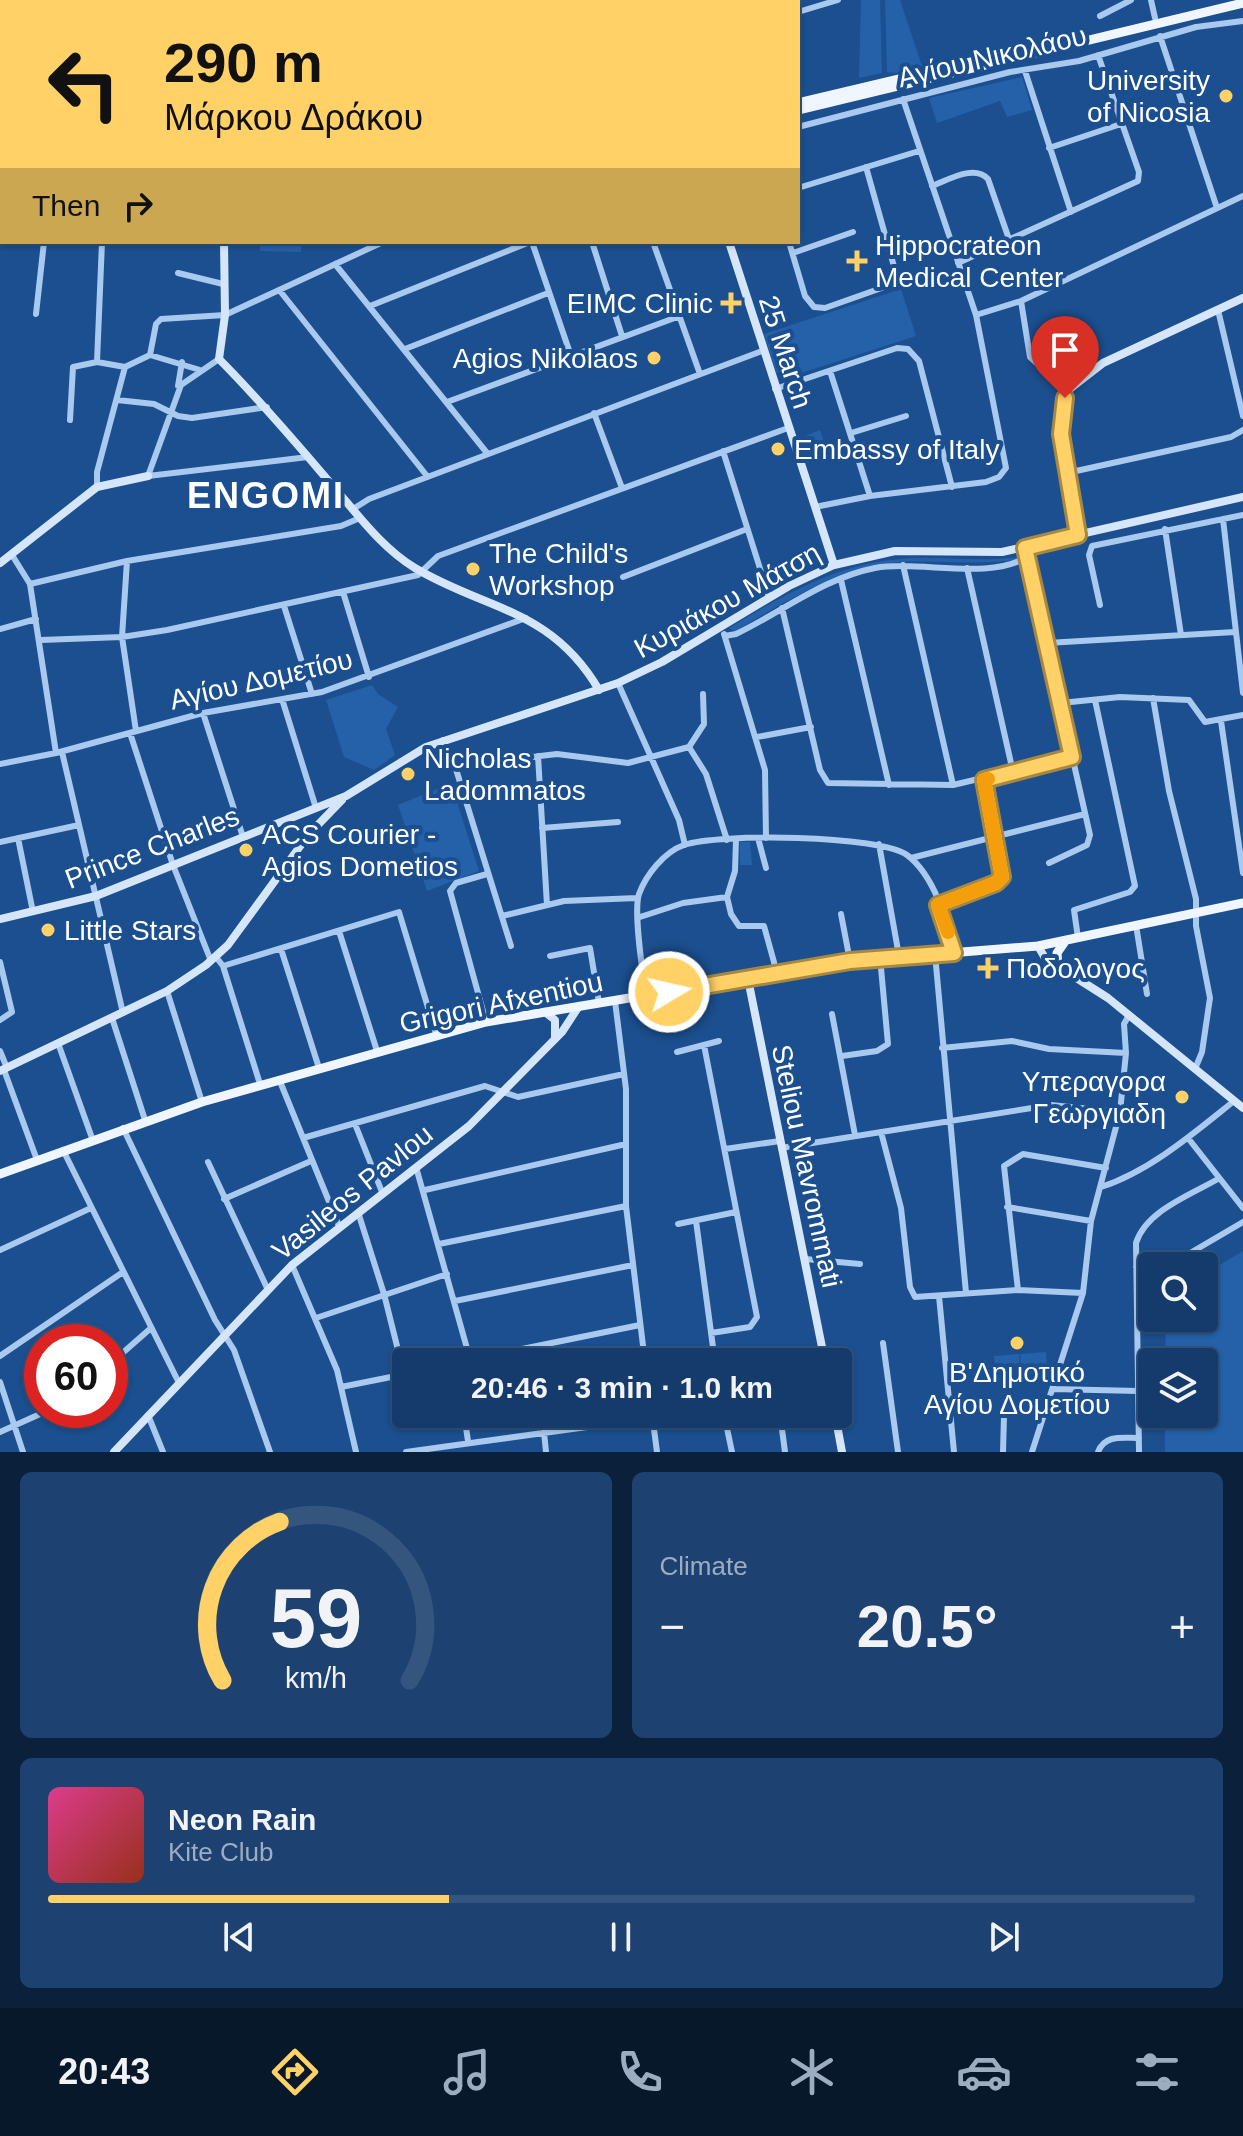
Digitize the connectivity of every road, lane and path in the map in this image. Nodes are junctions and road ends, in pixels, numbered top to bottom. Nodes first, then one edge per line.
1 (838, 0) edge
2 (1131, 0) edge
3 (1151, 0) edge
4 (1230, 0) edge
5 (1243, 3) edge
6 (800, 11) edge
7 (1100, 16) dead end
8 (1155, 18) junction
9 (1243, 21) edge
10 (1160, 36) junction
11 (1060, 46) junction
12 (1098, 55) junction
13 (1065, 64) junction
14 (1025, 71) junction
15 (903, 99) junction
16 (800, 103) edge
17 (800, 110) edge
18 (1121, 124) junction
19 (800, 126) edge
20 (1049, 148) junction
21 (919, 151) junction
22 (866, 167) junction
23 (932, 186) junction
24 (800, 187) edge
25 (1243, 196) edge
26 (1217, 208) junction
27 (1071, 212) junction
28 (853, 232) dead end
29 (1010, 242) junction
30 (44, 244) edge
31 (102, 244) edge
32 (224, 244) edge
33 (379, 244) edge
34 (526, 244) edge
35 (532, 244) edge
36 (593, 244) edge
37 (654, 244) edge
38 (730, 244) edge
39 (790, 244) edge
40 (793, 253) junction
41 (958, 263) junction
42 (335, 264) junction
43 (178, 273) dead end
44 (223, 284) junction
45 (280, 291) junction
46 (548, 293) junction
47 (1243, 298) edge
48 (1021, 301) junction
49 (370, 306) junction
50 (1218, 310) junction
51 (36, 314) dead end
52 (225, 315) junction
53 (976, 315) junction
54 (680, 316) junction
55 (622, 336) junction
56 (405, 349) junction
57 (762, 351) junction
58 (150, 355) junction
59 (571, 356) junction
60 (219, 359) junction
61 (97, 362) junction
62 (182, 362) junction
63 (125, 367) junction
64 (200, 370) junction
65 (830, 371) junction
66 (700, 374) junction
67 (775, 389) junction
68 (1067, 391) junction
69 (177, 392) junction
70 (117, 400) junction
71 (447, 402) junction
72 (1241, 402) edge
73 (267, 407) junction
74 (170, 411) junction
75 (594, 413) junction
76 (906, 416) dead end
77 (1243, 416) edge
78 (70, 420) dead end
79 (788, 428) junction
80 (1243, 430) edge
81 (851, 433) junction
82 (723, 451) junction
83 (487, 453) junction
84 (308, 457) junction
85 (1067, 473) junction
86 (148, 476) junction
87 (427, 476) junction
88 (97, 487) junction
89 (952, 487) junction
90 (622, 488) junction
91 (870, 496) junction
92 (1243, 497) edge
93 (815, 507) junction
94 (353, 509) junction
95 (1243, 515) edge
96 (360, 518) junction
97 (1223, 519) junction
98 (1133, 522) junction
99 (747, 529) junction
100 (1165, 529) junction
101 (1078, 535) junction
102 (1136, 535) junction
103 (1026, 553) junction
104 (12, 555) junction
105 (127, 561) junction
106 (0, 563) edge
107 (834, 565) junction
108 (903, 565) junction
109 (967, 568) junction
110 (423, 572) junction
111 (623, 577) dead end
112 (841, 580) junction
113 (30, 584) junction
114 (343, 592) junction
115 (769, 597) junction
116 (1100, 605) dead end
117 (284, 606) junction
118 (782, 608) junction
119 (526, 618) junction
120 (36, 619) junction
121 (0, 629) edge
122 (722, 631) junction
123 (1235, 632) junction
124 (1181, 635) junction
125 (122, 637) junction
126 (41, 640) junction
127 (1047, 643) junction
128 (369, 677) junction
129 (618, 683) junction
130 (599, 690) junction
131 (1243, 693) edge
132 (312, 694) junction
133 (703, 694) dead end
134 (1153, 698) junction
135 (282, 699) junction
136 (1095, 700) junction
137 (1061, 703) junction
138 (203, 713) junction
139 (1243, 715) edge
140 (1221, 721) junction
141 (811, 727) junction
142 (133, 732) junction
143 (757, 737) junction
144 (443, 740) junction
145 (689, 747) junction
146 (59, 753) junction
147 (538, 756) junction
148 (1072, 757) junction
149 (649, 758) junction
150 (0, 764) edge
151 (455, 766) junction
152 (1013, 772) junction
153 (984, 780) junction
154 (889, 785) junction
155 (953, 785) junction
156 (346, 796) junction
157 (316, 808) junction
158 (299, 814) junction
159 (1085, 814) junction
160 (618, 822) dead end
161 (79, 825) junction
162 (542, 828) junction
163 (309, 834) junction
164 (995, 836) junction
165 (243, 837) junction
166 (18, 838) junction
167 (762, 838) junction
168 (727, 840) junction
169 (736, 840) junction
170 (0, 842) edge
171 (879, 844) junction
172 (685, 845) junction
173 (911, 858) junction
174 (1049, 863) dead end
175 (173, 865) junction
176 (766, 868) dead end
177 (1243, 873) edge
178 (487, 874) junction
179 (96, 896) junction
180 (727, 897) junction
181 (637, 898) junction
182 (547, 905) junction
183 (938, 905) junction
184 (1243, 906) edge
185 (33, 912) junction
186 (1197, 912) junction
187 (841, 914) dead end
188 (502, 916) junction
189 (640, 917) junction
190 (0, 919) edge
191 (1136, 925) junction
192 (339, 931) junction
193 (1078, 938) junction
194 (1066, 940) junction
195 (511, 946) dead end
196 (1038, 946) junction
197 (281, 949) junction
198 (954, 953) junction
199 (935, 954) junction
200 (550, 956) dead end
201 (899, 956) junction
202 (880, 957) junction
203 (214, 959) junction
204 (850, 961) junction
205 (0, 962) edge
206 (223, 966) junction
207 (1058, 966) junction
208 (777, 973) junction
209 (748, 979) junction
210 (167, 991) junction
211 (1147, 994) dead end
212 (646, 996) junction
213 (615, 1001) junction
214 (599, 1003) junction
215 (579, 1006) junction
216 (545, 1012) junction
217 (123, 1013) junction
218 (832, 1014) dead end
219 (1129, 1015) junction
220 (112, 1018) junction
221 (0, 1020) edge
222 (486, 1022) junction
223 (1138, 1022) junction
224 (436, 1034) junction
225 (555, 1038) junction
226 (1126, 1040) junction
227 (719, 1041) dead end
228 (58, 1043) junction
229 (704, 1045) junction
230 (942, 1048) junction
231 (0, 1051) edge
232 (377, 1051) junction
233 (677, 1052) dead end
234 (1126, 1053) junction
235 (842, 1056) junction
236 (319, 1068) junction
237 (1195, 1069) junction
238 (3, 1070) edge
239 (624, 1074) junction
240 (279, 1079) junction
241 (260, 1084) junction
242 (504, 1092) junction
243 (202, 1102) junction
244 (1240, 1105) edge
245 (1120, 1112) junction
246 (145, 1120) junction
247 (948, 1120) junction
248 (355, 1124) junction
249 (123, 1128) junction
250 (881, 1132) junction
251 (855, 1135) junction
252 (92, 1138) junction
253 (303, 1138) junction
254 (1188, 1138) junction
255 (626, 1144) junction
256 (780, 1144) junction
257 (725, 1149) junction
258 (63, 1150) junction
259 (37, 1160) junction
260 (311, 1161) junction
261 (208, 1162) dead end
262 (416, 1167) junction
263 (1106, 1168) junction
264 (0, 1174) edge
265 (1218, 1179) junction
266 (1101, 1187) junction
267 (425, 1190) junction
268 (382, 1192) junction
269 (224, 1199) junction
270 (626, 1206) junction
271 (1007, 1207) junction
272 (91, 1208) junction
273 (1243, 1208) edge
274 (358, 1211) junction
275 (736, 1212) junction
276 (696, 1221) junction
277 (1091, 1221) junction
278 (1243, 1222) edge
279 (678, 1224) dead end
280 (339, 1226) junction
281 (439, 1244) junction
282 (0, 1250) edge
283 (805, 1259) junction
284 (860, 1264) dead end
285 (292, 1265) junction
286 (633, 1265) junction
287 (1136, 1267) junction
288 (123, 1272) junction
289 (447, 1274) junction
290 (268, 1290) junction
291 (1018, 1290) junction
292 (966, 1293) junction
293 (1083, 1293) junction
294 (384, 1294) junction
295 (939, 1296) junction
296 (455, 1301) junction
297 (316, 1318) junction
298 (640, 1325) junction
299 (151, 1328) junction
300 (711, 1333) junction
301 (225, 1335) junction
302 (883, 1343) dead end
303 (128, 1348) edge
304 (398, 1348) edge
305 (467, 1348) edge
306 (525, 1348) edge
307 (643, 1348) edge
308 (713, 1348) edge
309 (822, 1348) edge
310 (0, 1356) edge
311 (392, 1377) edge
312 (0, 1382) edge
313 (179, 1383) junction
314 (341, 1387) junction
315 (1053, 1389) junction
316 (1138, 1391) joint
317 (1043, 1413) junction
318 (148, 1415) junction
319 (24, 1422) edge
320 (15, 1426) junction
321 (465, 1428) edge
322 (571, 1428) edge
323 (654, 1428) edge
324 (727, 1428) edge
325 (782, 1428) edge
326 (838, 1428) edge
327 (1139, 1428) edge
328 (0, 1432) edge
329 (544, 1432) junction
330 (1139, 1438) junction
331 (465, 1441) junction
332 (23, 1452) edge
333 (114, 1452) edge
334 (163, 1452) edge
335 (270, 1452) edge
336 (356, 1452) edge
337 (406, 1452) edge
338 (463, 1452) edge
339 (546, 1452) edge
340 (657, 1452) edge
341 (732, 1452) edge
342 (785, 1452) edge
343 (842, 1452) edge
344 (898, 1452) edge
345 (954, 1452) edge
346 (1003, 1452) edge
347 (1032, 1452) edge
348 (1098, 1452) edge
349 (1139, 1452) edge

1 - 6 street
2 - 7 street
3 - 8 street
4 - 8 main road
5 - 11 main road
8 - 16 main road
9 - 10 street, Αγίου Νικολάου
10 - 12 street, Αγίου Νικολάου
10 - 26 street
11 - 13 street
11 - 17 main road
12 - 13 street, Αγίου Νικολάου
12 - 18 street
13 - 14 street, Αγίου Νικολάου
14 - 15 street, Αγίου Νικολάου
14 - 20 street
15 - 19 street, Αγίου Νικολάου
15 - 21 street
18 - 20 street
18 - 27 street
20 - 27 street
21 - 22 street
21 - 23 street
22 - 24 street
22 - 40 street
23 - 29 street
23 - 41 street
25 - 26 street
26 - 48 street
27 - 29 street
28 - 40 street
29 - 41 street
30 - 51 street
31 - 61 street
32 - 44 street
33 - 42 street
34 - 49 street
35 - 46 street
36 - 55 street
37 - 54 street
38 - 57 street, 25 March
39 - 40 street
41 - 53 street
42 - 45 street
42 - 49 street
43 - 44 street
44 - 52 street
45 - 52 street
45 - 87 street
46 - 56 street
46 - 59 street
47 - 50 street
48 - 53 street
48 - 68 street
49 - 56 street
50 - 68 street
50 - 72 street
52 - 58 street
52 - 60 street
53 - 89 street
54 - 55 street
54 - 66 street
55 - 59 street
56 - 71 street
57 - 66 street
57 - 67 street, 25 March
58 - 62 street
58 - 63 street
59 - 71 street
60 - 64 street
60 - 73 street
61 - 63 street
61 - 78 street
62 - 64 street
62 - 69 street
63 - 70 street
64 - 69 street
65 - 67 street
65 - 81 street
65 - 89 street
66 - 75 street
67 - 79 street, 25 March
68 - 85 street
69 - 74 street
70 - 74 street
70 - 88 street
71 - 83 street
72 - 77 street
73 - 74 street
73 - 84 street
74 - 86 street
75 - 83 street
75 - 90 street
76 - 81 street
79 - 82 street
79 - 93 street, 25 March
80 - 85 street
81 - 91 street
82 - 90 street
82 - 99 street
83 - 87 street
84 - 86 street
84 - 94 street
85 - 101 street
86 - 88 street
87 - 94 street
88 - 104 street
89 - 91 street
90 - 110 street
91 - 93 street
92 - 98 street, Κυριάκου Μάτση
93 - 107 street, 25 March
94 - 96 street
95 - 97 street
96 - 105 street
96 - 110 street
97 - 100 street
97 - 123 street
98 - 101 street, Κυριάκου Μάτση
98 - 102 street
99 - 111 street
99 - 115 street
100 - 102 street
100 - 124 street
101 - 103 street, Κυριάκου Μάτση
102 - 116 street
103 - 107 street, Κυριάκου Μάτση
103 - 109 street
103 - 127 street
104 - 106 street
104 - 113 street
105 - 113 street
105 - 125 street
107 - 115 street, Κυριάκου Μάτση
108 - 109 street
108 - 112 street
108 - 155 street
109 - 152 street
110 - 114 street
110 - 119 street
112 - 118 street
112 - 154 street
113 - 120 street
114 - 117 street
114 - 128 street
115 - 122 street, Κυριάκου Μάτση
117 - 125 street
117 - 132 street
118 - 122 street
118 - 141 street
119 - 128 street, Αγίου Δομετίου
119 - 130 street
120 - 121 street
120 - 126 street
122 - 129 street, Κυριάκου Μάτση
122 - 143 street
123 - 124 street
123 - 131 street
124 - 127 street
125 - 126 street
125 - 142 street
126 - 146 street
127 - 137 street
128 - 132 street, Αγίου Δομετίου
129 - 130 street, Κυριάκου Μάτση
129 - 149 street
130 - 144 street, Κυριάκου Μάτση
132 - 135 street, Αγίου Δομετίου
133 - 145 street
134 - 136 street
134 - 140 street
134 - 186 street
135 - 138 street, Αγίου Δομετίου
135 - 157 street
136 - 137 street
136 - 193 street
137 - 148 street
138 - 142 street, Αγίου Δομετίου
138 - 165 street
139 - 140 street
140 - 177 street
141 - 143 street
141 - 154 street
142 - 146 street, Αγίου Δομετίου
142 - 175 street
143 - 167 street
144 - 151 street
144 - 156 street, Κυριάκου Μάτση
145 - 149 street
145 - 168 street
146 - 150 street, Αγίου Δομετίου
146 - 161 street
147 - 149 street
147 - 151 street
147 - 162 street
148 - 152 street
148 - 159 street
149 - 172 street
151 - 178 street
152 - 153 street
153 - 155 street
153 - 164 street
154 - 155 street
156 - 157 street, Κυριάκου Μάτση
156 - 163 street, Κυριάκου Μάτση
157 - 158 street, Prince Charles
158 - 163 street
158 - 165 street, Prince Charles
159 - 164 street
159 - 174 street
160 - 162 street
161 - 166 street
161 - 179 street
162 - 182 street
163 - 203 street, Κυριάκου Μάτση
164 - 173 street
164 - 183 street
165 - 175 street, Prince Charles
166 - 170 street
166 - 185 street
167 - 169 street
167 - 171 street
167 - 176 street
168 - 169 street
168 - 172 street
169 - 180 street
171 - 173 street
171 - 201 street
172 - 181 street
173 - 183 street
175 - 179 street, Prince Charles
175 - 203 street
178 - 188 street
178 - 222 street
179 - 185 street, Prince Charles
179 - 217 street
180 - 189 street
180 - 208 street
181 - 182 street
181 - 189 street
182 - 188 street
183 - 198 street
184 - 186 main road, Grigori Afxentiou
185 - 190 street, Prince Charles
186 - 191 main road, Grigori Afxentiou
186 - 237 street
187 - 204 street
188 - 195 street
189 - 212 street
191 - 193 main road, Grigori Afxentiou
191 - 211 street
192 - 197 street
192 - 224 street
192 - 232 street
193 - 194 main road, Grigori Afxentiou
194 - 196 main road, Grigori Afxentiou
194 - 207 main road
196 - 198 main road, Grigori Afxentiou
196 - 207 street
197 - 206 street
197 - 236 street
198 - 199 main road, Grigori Afxentiou
199 - 201 main road, Grigori Afxentiou
199 - 230 street
200 - 214 street
201 - 202 main road, Grigori Afxentiou
202 - 204 main road, Grigori Afxentiou
202 - 235 street
203 - 206 street
203 - 210 street, Κυριάκου Μάτση
204 - 208 main road, Grigori Afxentiou
205 - 221 street
206 - 241 street
207 - 219 street
208 - 209 main road, Grigori Afxentiou
209 - 212 main road, Grigori Afxentiou
209 - 256 street, Steliou Mavrommati
210 - 217 street, Κυριάκου Μάτση
210 - 243 street
212 - 213 main road, Grigori Afxentiou
213 - 214 main road, Grigori Afxentiou
213 - 239 street
214 - 215 main road, Grigori Afxentiou
215 - 216 main road, Grigori Afxentiou
215 - 225 street, Vasileos Pavlou
216 - 222 main road, Grigori Afxentiou
216 - 225 street
217 - 220 street, Κυριάκου Μάτση
218 - 235 street
219 - 223 street
219 - 226 street
220 - 228 street, Κυριάκου Μάτση
220 - 246 street
222 - 224 main road, Grigori Afxentiou
223 - 226 street
223 - 237 street
224 - 232 main road, Grigori Afxentiou
225 - 242 street, Vasileos Pavlou
226 - 234 street
227 - 229 street
228 - 238 street, Κυριάκου Μάτση
228 - 252 street
229 - 233 street
229 - 257 street
230 - 234 street
230 - 247 street
231 - 238 street
232 - 236 main road, Grigori Afxentiou
234 - 245 street
235 - 251 street
236 - 240 main road, Grigori Afxentiou
237 - 244 street
238 - 259 street
239 - 242 street
239 - 255 street
240 - 241 main road, Grigori Afxentiou
240 - 253 street
241 - 243 main road, Grigori Afxentiou
242 - 248 street
242 - 262 street, Vasileos Pavlou
243 - 246 main road, Grigori Afxentiou
244 - 254 street
245 - 247 street
245 - 263 street
246 - 249 main road, Grigori Afxentiou
247 - 250 street
247 - 292 street
248 - 253 street
248 - 268 street
249 - 252 main road, Grigori Afxentiou
249 - 301 street
250 - 251 street
250 - 295 street
251 - 256 street
252 - 258 main road, Grigori Afxentiou
253 - 260 street
254 - 265 street
254 - 266 street
255 - 267 street
255 - 270 street
256 - 257 street
256 - 283 street, Steliou Mavrommati
257 - 275 street
258 - 259 main road, Grigori Afxentiou
258 - 272 street
259 - 264 main road, Grigori Afxentiou
260 - 269 street
260 - 280 street
261 - 269 street
262 - 267 street
262 - 268 street, Vasileos Pavlou
263 - 266 street
263 - 271 street
265 - 273 street
265 - 287 street
266 - 277 street
267 - 281 street
268 - 274 street, Vasileos Pavlou
269 - 290 street
270 - 281 street
270 - 286 street
271 - 277 street
271 - 291 street
272 - 282 street
272 - 288 street
274 - 280 street, Vasileos Pavlou
274 - 294 street
275 - 276 street
275 - 300 street
276 - 279 street
276 - 300 street
277 - 293 street
278 - 287 street
280 - 285 street, Vasileos Pavlou
281 - 289 street
283 - 284 street
283 - 309 street, Steliou Mavrommati
285 - 290 street, Vasileos Pavlou
285 - 297 street
286 - 296 street
286 - 298 street
287 - 316 street
288 - 299 street
288 - 310 street
289 - 294 street
289 - 296 street
290 - 301 street, Vasileos Pavlou
291 - 292 street
291 - 293 street
292 - 295 street
293 - 315 street
294 - 297 street
294 - 304 street
295 - 345 street
296 - 305 street
297 - 314 street
298 - 306 street
298 - 307 street
299 - 303 street
299 - 313 street
300 - 308 street
301 - 313 street, Vasileos Pavlou
301 - 335 street
302 - 344 street
311 - 314 street
312 - 320 street
313 - 318 street, Vasileos Pavlou
314 - 336 street
315 - 316 street
315 - 317 street
317 - 346 street
317 - 347 street
318 - 333 street, Vasileos Pavlou
318 - 334 street
319 - 320 street
320 - 328 street
320 - 332 street
321 - 331 street
322 - 329 street
323 - 340 street
324 - 341 street
325 - 342 street
326 - 343 street
327 - 330 street
329 - 331 street
329 - 339 street
330 - 348 street
330 - 349 street
331 - 337 street
331 - 338 street

